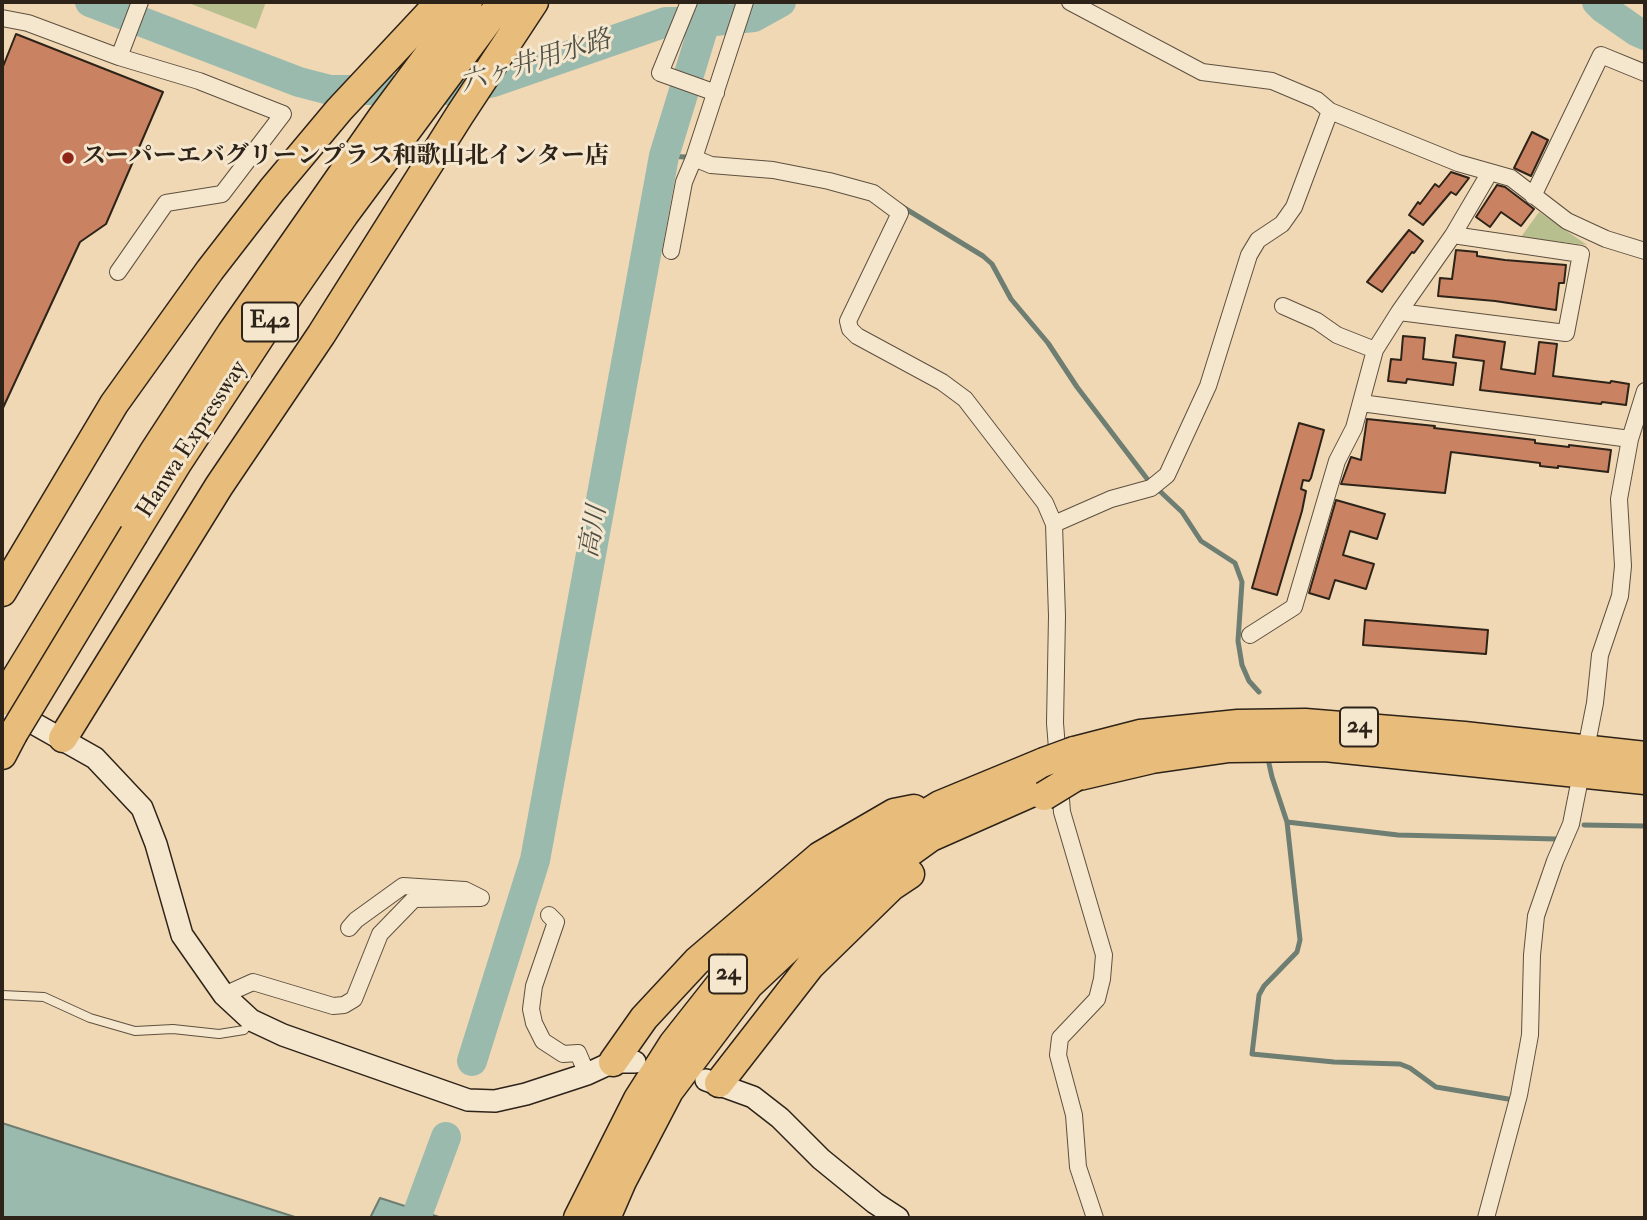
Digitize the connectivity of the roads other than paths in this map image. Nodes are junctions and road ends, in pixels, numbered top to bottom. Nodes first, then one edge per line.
1 (139, 2) edge
2 (440, 2) edge
3 (468, 2) edge
4 (502, 2) edge
5 (534, 2) edge
6 (689, 2) edge
7 (1070, 2) edge
8 (744, 4) edge
9 (2, 18) edge
10 (119, 57) junction
11 (1645, 73) edge
12 (710, 92) junction
13 (1329, 111) junction
14 (694, 159) junction
15 (1490, 172) junction
16 (1533, 196) junction
17 (1453, 235) junction
18 (671, 251) dead end
19 (1645, 251) edge
20 (118, 272) dead end
21 (1283, 306) dead end
22 (1399, 312) junction
23 (1375, 350) junction
24 (1645, 391) edge
25 (1361, 403) junction
26 (1630, 439) junction
27 (1054, 524) junction
28 (123, 527) junction
29 (2, 593) edge
30 (1250, 635) dead end
31 (2, 704) edge
32 (63, 738) junction
33 (8, 745) edge
34 (1645, 756) edge
35 (1583, 761) junction
36 (1645, 780) edge
37 (1044, 781) junction
38 (921, 830) junction
39 (549, 915) dead end
40 (349, 928) dead end
41 (2, 995) edge
42 (224, 995) junction
43 (251, 1020) junction
44 (624, 1062) joint
45 (587, 1074) junction
46 (713, 1081) joint
47 (612, 1176) junction
48 (578, 1218) edge
49 (606, 1218) edge
50 (898, 1218) edge
51 (1095, 1218) edge
52 (1486, 1218) edge

1 - 10 street
2 - 29 highway
3 - 28 highway, Hanwa Expressway / E42
4 - 28 highway, Hanwa Expressway / E42
5 - 32 highway
6 - 12 street
7 - 13 street
8 - 12 street
9 - 10 street
10 - 20 street
11 - 16 street
12 - 14 street
13 - 15 street
13 - 27 street
14 - 18 street
14 - 27 street
15 - 16 street
15 - 17 street
16 - 19 street
17 - 22 street
17 - 22 street
21 - 23 street
22 - 23 street
23 - 25 street
24 - 26 street
25 - 26 street
25 - 30 street
26 - 35 street
27 - 51 street
28 - 31 highway, Hanwa Expressway / E42
28 - 33 highway, Hanwa Expressway / E42, bridge
31 - 32 main road
32 - 42 main road
34 - 35 highway, 24
35 - 36 highway, 24
35 - 37 highway, 24, bridge
35 - 52 street
37 - 38 highway, 24
37 - 38 highway, 24
38 - 44 highway, 24
38 - 46 highway, 24
38 - 47 highway, 24
39 - 45 street
40 - 42 street
41 - 43 lane
42 - 43 main road
43 - 45 main road
44 - 45 main road
46 - 50 main road
47 - 48 highway, 24
47 - 49 highway, 24

